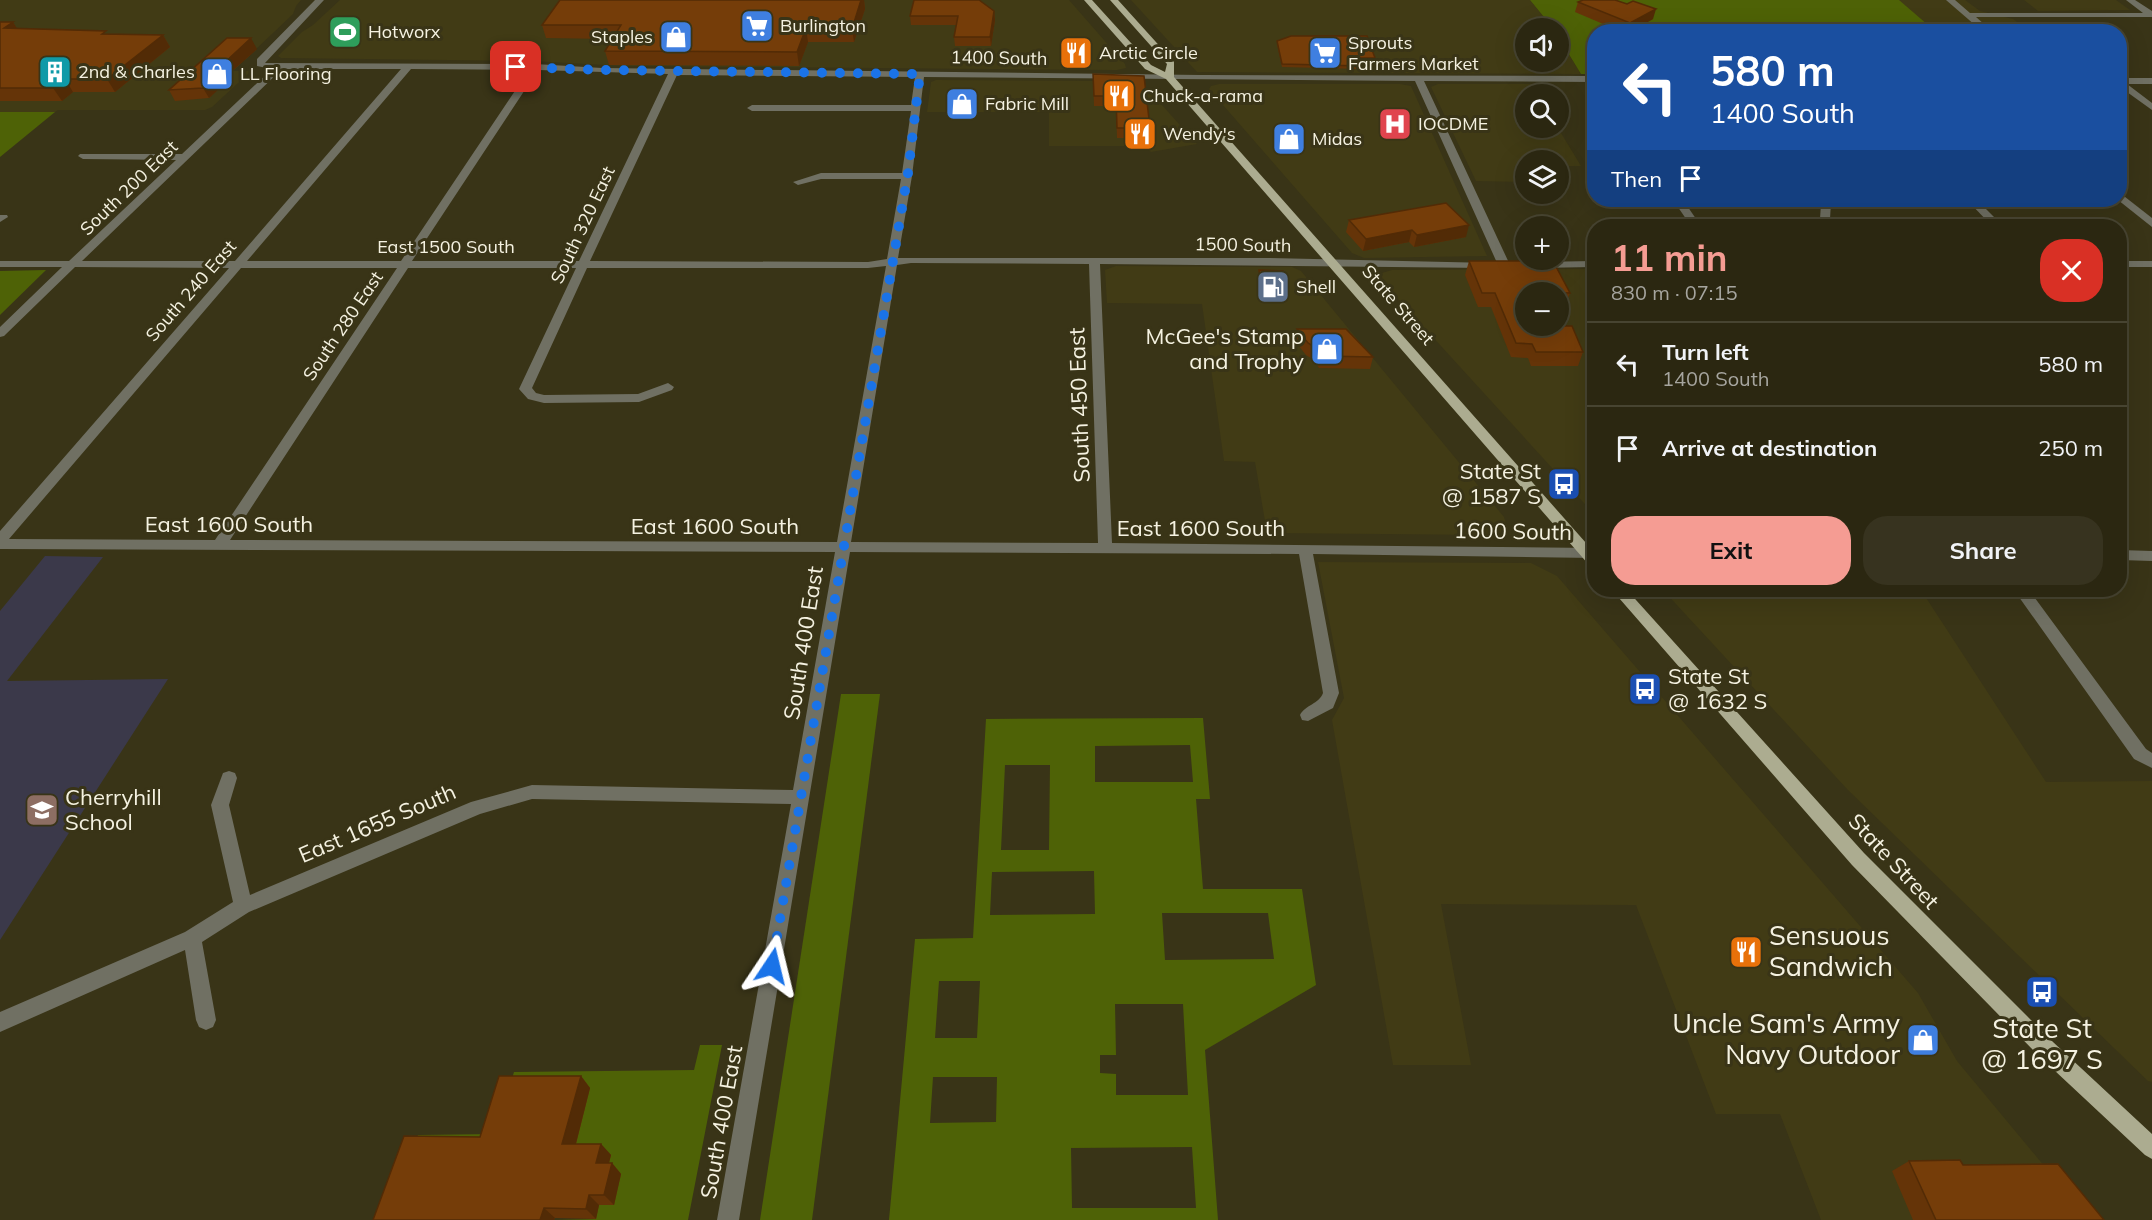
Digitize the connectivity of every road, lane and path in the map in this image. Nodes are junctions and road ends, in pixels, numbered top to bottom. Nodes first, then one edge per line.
1 (320, 0) edge
2 (1088, 0) edge
3 (1114, 0) edge
4 (1950, 0) edge
5 (2130, 0) edge
6 (1969, 15) junction
7 (2152, 15) edge
8 (1980, 24) edge
9 (280, 66) junction
10 (410, 66) junction
11 (535, 67) junction
12 (674, 71) junction
13 (920, 74) junction
14 (1169, 77) junction
15 (1418, 78) junction
16 (1587, 79) edge
17 (2152, 81) edge
18 (2127, 82) edge
19 (2127, 87) edge
20 (2152, 107) edge
21 (752, 108) dead end
22 (917, 108) junction
23 (83, 156) dead end
24 (185, 157) junction
25 (907, 176) junction
26 (798, 182) dead end
27 (2127, 201) edge
28 (1979, 207) edge
29 (1991, 219) edge
30 (2152, 224) edge
31 (1094, 260) junction
32 (239, 262) junction
33 (892, 262) junction
34 (406, 263) junction
35 (1333, 263) junction
36 (1515, 263) edge
37 (0, 264) edge
38 (74, 264) junction
39 (583, 264) junction
40 (1569, 264) edge
41 (1587, 264) edge
42 (2127, 264) edge
43 (2152, 264) edge
44 (1515, 265) edge
45 (0, 333) edge
46 (668, 387) dead end
47 (0, 542) edge
48 (219, 544) junction
49 (843, 547) junction
50 (1105, 549) junction
51 (1305, 549) junction
52 (1587, 550) edge
53 (1430, 551) joint
54 (2127, 555) edge
55 (2152, 555) edge
56 (1587, 556) edge
57 (1625, 597) edge
58 (2026, 597) edge
59 (1308, 715) dead end
60 (2152, 761) edge
61 (229, 778) dead end
62 (801, 796) junction
63 (243, 906) junction
64 (192, 938) junction
65 (206, 1020) dead end
66 (0, 1022) edge
67 (2152, 1148) edge
68 (728, 1220) edge

1 - 9 street, 1400 South
2 - 14 main road, State Street
3 - 14 main road, State Street
4 - 6 street
5 - 7 street
6 - 7 street
6 - 8 street
9 - 10 street, 1400 South
9 - 24 street, South 200 East
10 - 11 street, 1400 South
10 - 32 street, South 240 East
11 - 12 street, 1400 South
11 - 34 street, South 280 East
12 - 13 street, 1400 South
12 - 39 street, South 320 East
13 - 14 street, 1400 South
13 - 22 street, South 400 East
14 - 15 street, 1400 South
14 - 35 main road, State Street
15 - 16 street, 1400 South
15 - 36 street
17 - 18 street
19 - 20 street
21 - 22 street
22 - 25 street, South 400 East
23 - 24 street
24 - 38 street, South 200 East
25 - 26 street
25 - 33 street, South 400 East
27 - 30 street
28 - 29 street
31 - 33 street, 1500 South
31 - 35 street, 1500 South
31 - 50 street, South 450 East
32 - 34 street, East 1500 South
32 - 38 street, East 1500 South
32 - 47 street, South 240 East
33 - 39 street, East 1500 South
33 - 49 street, South 400 East
34 - 39 street, East 1500 South
34 - 48 street, South 280 East
35 - 44 street, 1500 South
35 - 52 main road, State Street
37 - 38 street, East 1500 South
38 - 45 street, South 200 East
39 - 46 street, South 320 East
40 - 41 street, 1500 South
42 - 43 street
47 - 48 street, East 1600 South
48 - 49 street, East 1600 South
49 - 50 street, East 1600 South
49 - 62 street, South 400 East
50 - 51 street, East 1600 South
51 - 53 street, East 1600 South
51 - 59 street
53 - 56 street, 1600 South
54 - 55 street
57 - 67 main road, State Street
58 - 60 street
61 - 63 street
62 - 63 street, East 1655 South
62 - 68 street, South 400 East
63 - 64 street, East 1655 South
64 - 65 street
64 - 66 street, East 1655 South

